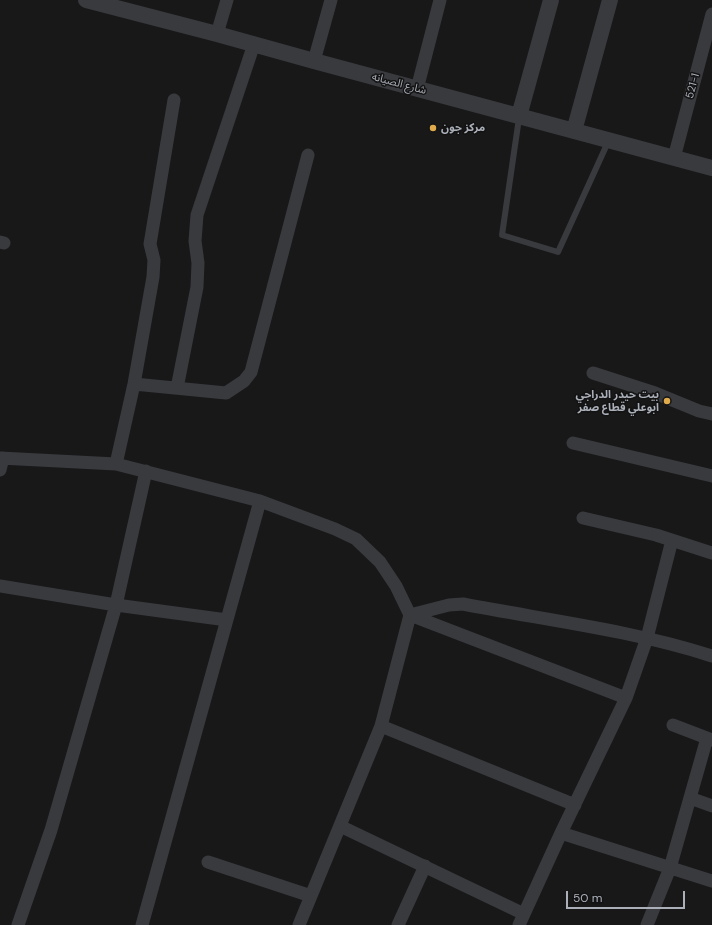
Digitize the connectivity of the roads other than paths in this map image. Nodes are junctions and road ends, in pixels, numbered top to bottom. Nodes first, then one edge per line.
1 (86, 0) edge
2 (227, 0) edge
3 (331, 0) edge
4 (440, 0) edge
5 (551, 0) edge
6 (610, 0) edge
7 (119, 4) edge
8 (712, 14) edge
9 (217, 34) junction
10 (254, 44) junction
11 (314, 62) junction
12 (417, 89) junction
13 (174, 100) dead end
14 (519, 116) junction
15 (574, 131) junction
16 (608, 140) junction
17 (308, 155) dead end
18 (674, 158) junction
19 (712, 168) edge
20 (593, 374) dead end
21 (134, 384) junction
22 (177, 388) junction
23 (712, 414) edge
24 (573, 443) dead end
25 (1, 462) edge
26 (116, 464) junction
27 (146, 471) junction
28 (712, 476) edge
29 (260, 501) junction
30 (583, 518) dead end
31 (672, 540) junction
32 (712, 553) edge
33 (0, 586) edge
34 (116, 605) junction
35 (410, 615) junction
36 (227, 620) junction
37 (647, 638) junction
38 (712, 656) edge
39 (626, 698) junction
40 (673, 725) dead end
41 (381, 726) junction
42 (710, 739) edge
43 (690, 798) junction
44 (575, 805) junction
45 (712, 806) edge
46 (340, 826) junction
47 (561, 833) junction
48 (208, 862) dead end
49 (425, 866) junction
50 (670, 868) junction
51 (712, 881) edge
52 (311, 896) junction
53 (522, 919) edge
54 (18, 925) edge
55 (142, 925) edge
56 (299, 925) edge
57 (398, 925) edge
58 (647, 925) edge

1 - 7 street, شارع الصيانه
2 - 9 street
3 - 11 street
4 - 12 street
5 - 14 street
6 - 15 street
7 - 9 street, شارع الصيانه
8 - 18 street, 521-1
9 - 10 street, شارع الصيانه
10 - 11 street, شارع الصيانه
10 - 22 street
11 - 12 street, شارع الصيانه
12 - 14 street, شارع الصيانه
13 - 21 street
14 - 15 street, شارع الصيانه
14 - 16 lane
15 - 16 street, شارع الصيانه
16 - 18 street, شارع الصيانه
17 - 22 street
18 - 19 street, شارع الصيانه
20 - 23 street
21 - 22 street
21 - 26 street
24 - 28 street
25 - 26 street
26 - 27 street
27 - 29 street
27 - 34 street
29 - 35 street
29 - 36 street
30 - 31 street
31 - 32 street
31 - 37 street
33 - 34 street
34 - 36 street
34 - 54 street
35 - 37 street
35 - 39 street
35 - 41 street
36 - 55 street
37 - 38 street
37 - 39 street
39 - 44 street
40 - 42 street
41 - 44 street
41 - 46 street
42 - 43 street
43 - 45 street
43 - 50 street
44 - 47 street
46 - 49 street
46 - 52 street
47 - 50 street
47 - 53 street
48 - 52 street
49 - 53 street
49 - 57 street
50 - 51 street
50 - 58 street
52 - 56 street

